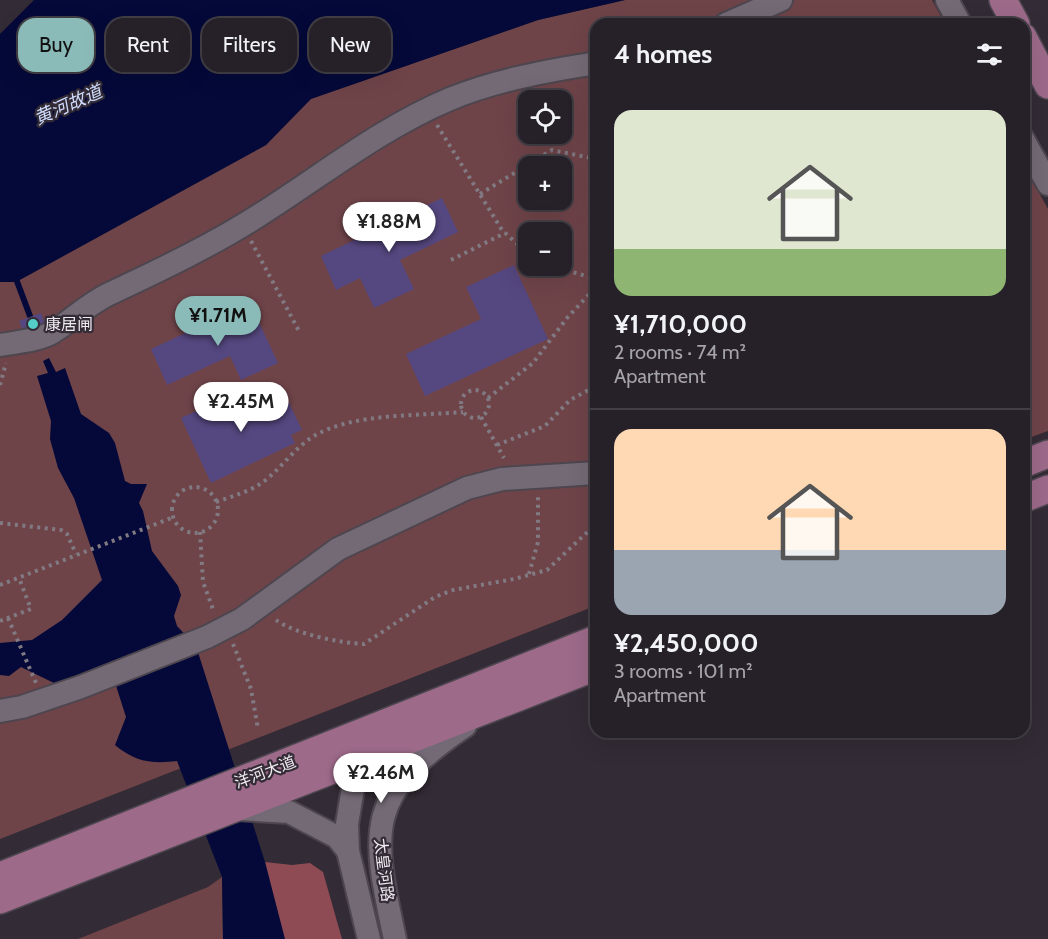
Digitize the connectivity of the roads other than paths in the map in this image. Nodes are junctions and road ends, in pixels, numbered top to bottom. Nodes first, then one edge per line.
1 (781, 0) edge
2 (947, 0) edge
3 (1004, 0) edge
4 (740, 18) edge
5 (957, 18) edge
6 (1013, 18) edge
7 (1030, 50) edge
8 (590, 64) edge
9 (1048, 85) edge
10 (1030, 152) edge
11 (1048, 184) edge
12 (0, 345) edge
13 (1048, 454) edge
14 (1030, 461) edge
15 (590, 473) edge
16 (1048, 489) edge
17 (1030, 496) edge
18 (590, 641) edge
19 (590, 669) edge
20 (493, 707) junction
21 (0, 711) edge
22 (404, 717) junction
23 (375, 753) junction
24 (348, 762) junction
25 (231, 808) junction
26 (348, 851) junction
27 (0, 876) edge
28 (382, 878) junction
29 (0, 900) edge
30 (369, 939) edge
31 (395, 939) edge

1 - 4 street
2 - 5 street
3 - 6 main road
7 - 9 main road
8 - 12 street
10 - 11 street
13 - 14 main road
15 - 21 street
16 - 17 main road
18 - 22 main road, 洋河大道
19 - 20 main road, 洋河大道
20 - 23 main road, 洋河大道
20 - 28 street, 太皇河路
22 - 23 street
22 - 24 main road, 洋河大道
23 - 24 main road, 洋河大道
24 - 25 main road, 洋河大道
24 - 26 street
24 - 27 main road, 洋河大道
24 - 28 street
25 - 26 street, 太皇河路
25 - 29 main road, 洋河大道
26 - 30 street, 太皇河路
28 - 31 street, 太皇河路

